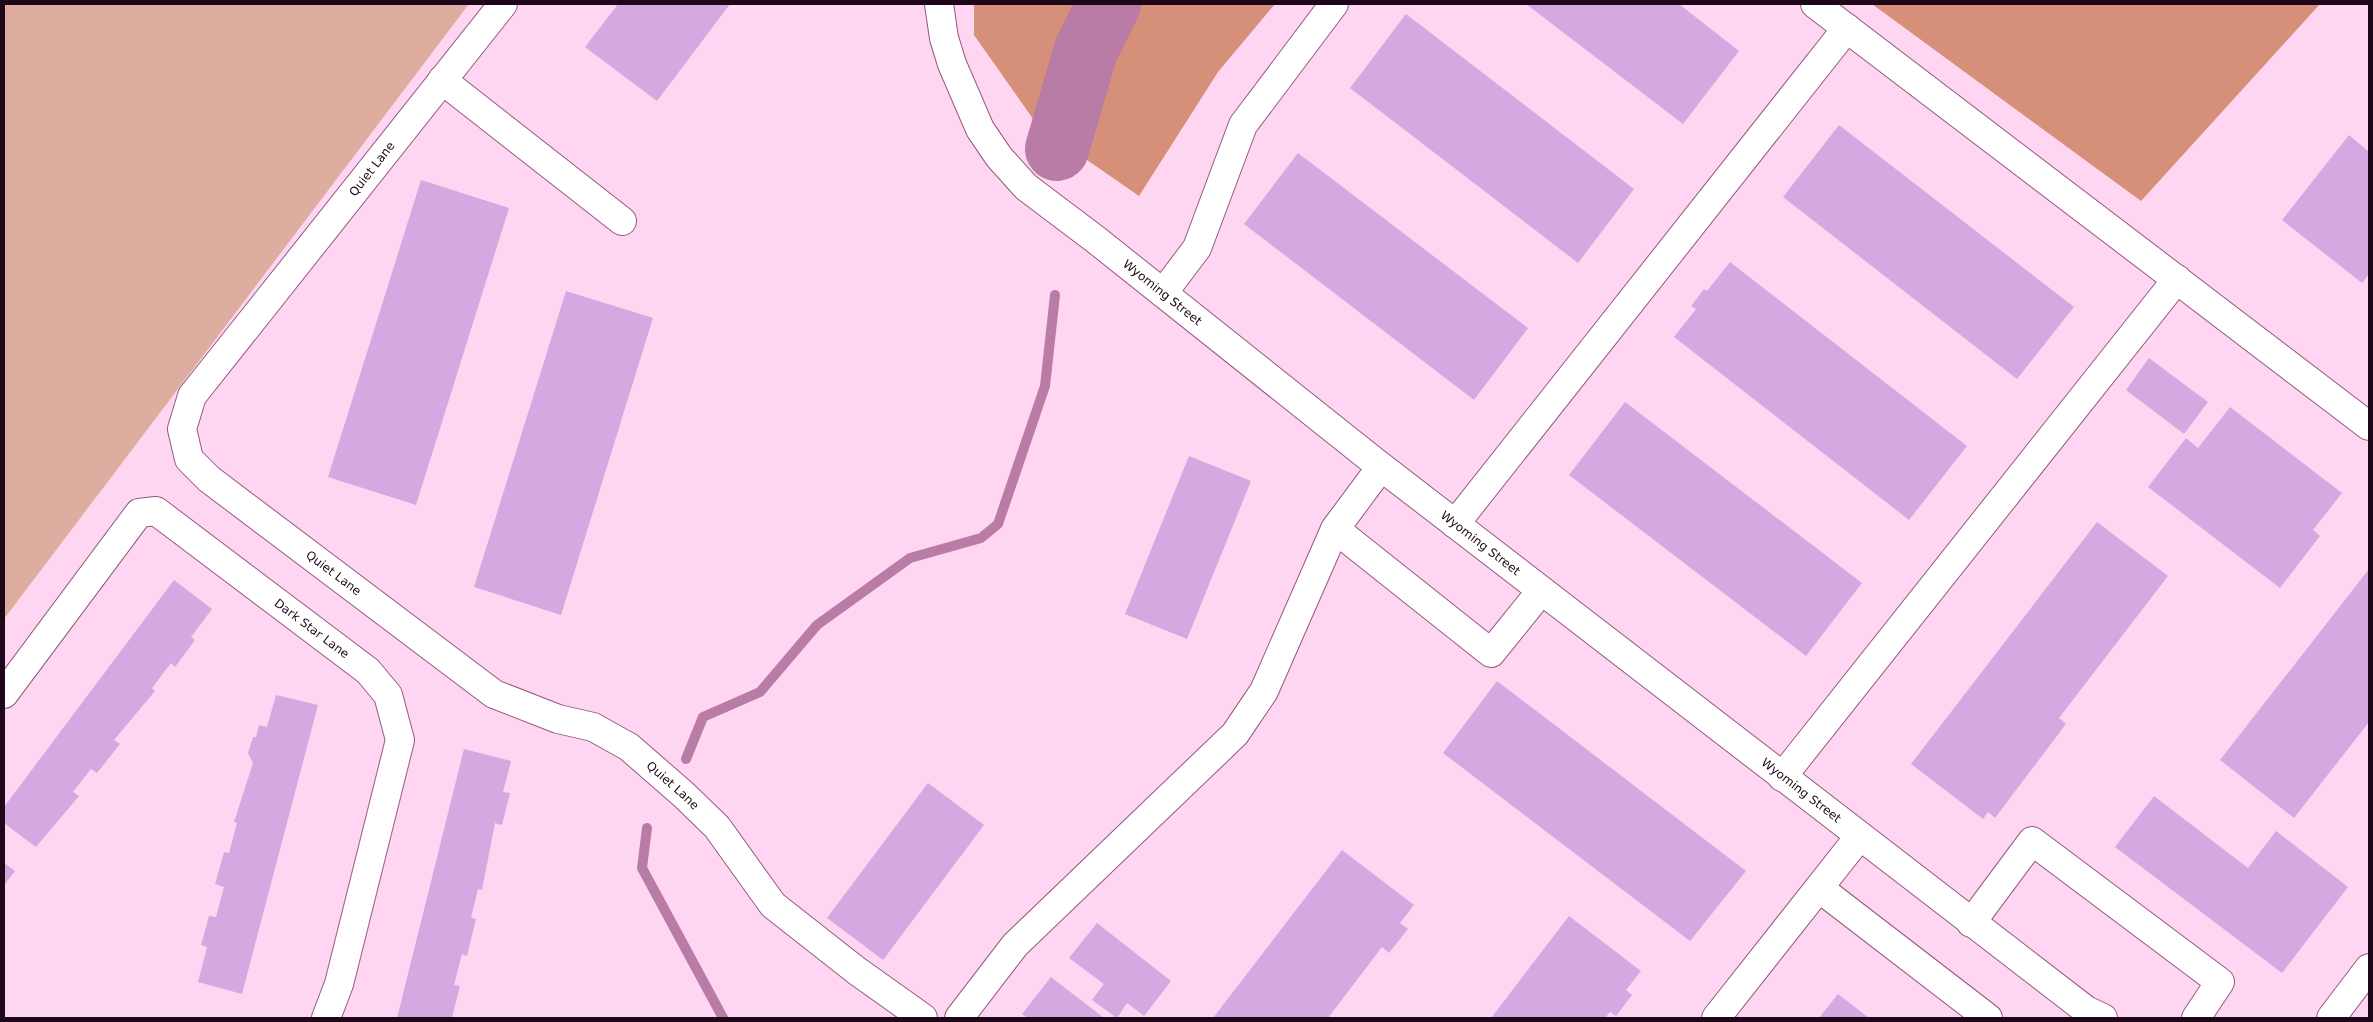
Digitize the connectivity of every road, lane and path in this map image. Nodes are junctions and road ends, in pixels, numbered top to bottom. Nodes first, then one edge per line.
1 (503, 4) edge
2 (939, 4) edge
3 (1334, 4) edge
4 (1815, 4) edge
5 (1847, 28) junction
6 (442, 80) junction
7 (622, 221) dead end
8 (2176, 279) junction
9 (1163, 293) junction
10 (2369, 426) edge
11 (1381, 467) junction
12 (1455, 524) junction
13 (1335, 529) junction
14 (1541, 590) junction
15 (4, 694) edge
16 (1782, 777) junction
17 (1859, 837) junction
18 (1818, 888) junction
19 (1971, 923) junction
20 (2369, 968) edge
21 (326, 1018) edge
22 (923, 1018) edge
23 (959, 1018) edge
24 (1716, 1018) edge
25 (1988, 1018) edge
26 (2102, 1018) edge
27 (2196, 1018) edge
28 (2331, 1018) edge

1 - 6 street, Quiet Lane
2 - 9 street, Wyoming Street
3 - 9 street
4 - 5 street
5 - 8 street
5 - 12 street
6 - 7 street
6 - 22 street, Quiet Lane
8 - 10 street
8 - 16 street
9 - 11 street, Wyoming Street
11 - 12 street, Wyoming Street
11 - 13 street
12 - 14 street, Wyoming Street
13 - 14 street
13 - 23 street
14 - 16 street, Wyoming Street
15 - 21 street, Dark Star Lane
16 - 17 street, Wyoming Street
17 - 18 street
17 - 19 street, Wyoming Street
18 - 24 street
18 - 25 street
19 - 26 street, Wyoming Street
19 - 27 street
20 - 28 street

